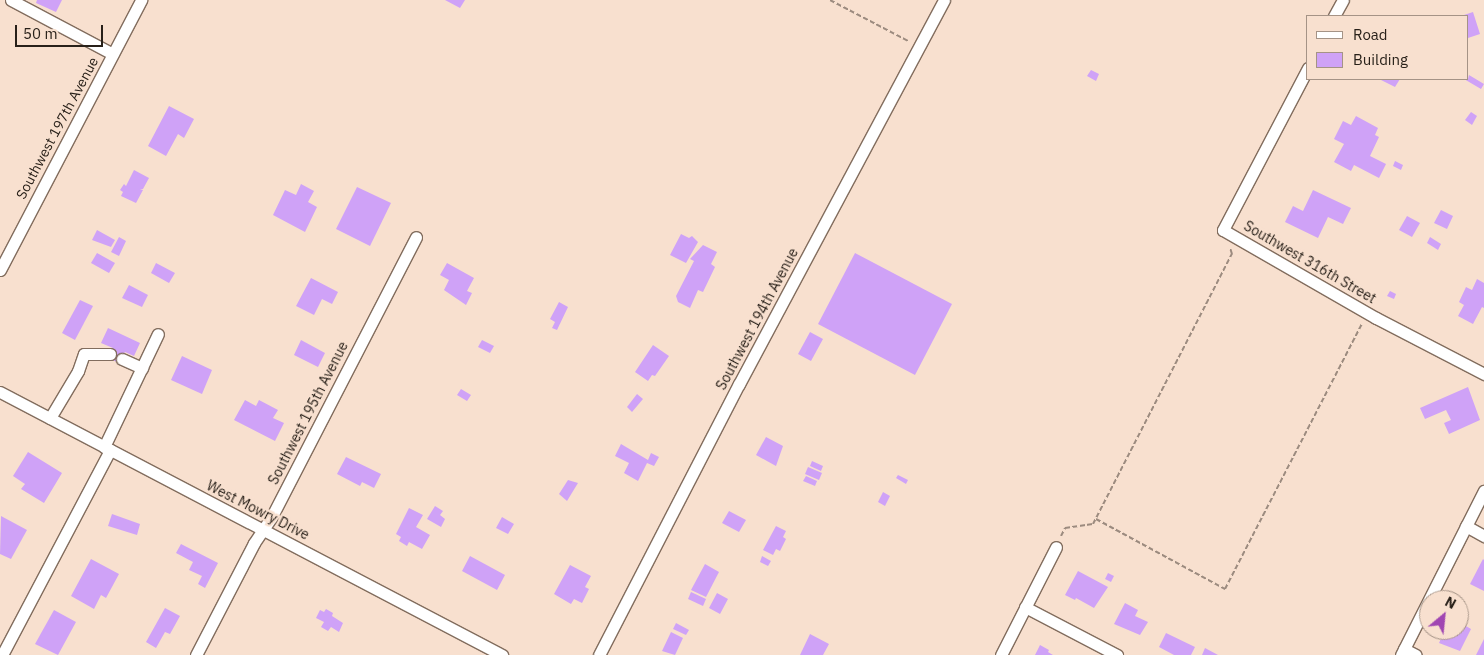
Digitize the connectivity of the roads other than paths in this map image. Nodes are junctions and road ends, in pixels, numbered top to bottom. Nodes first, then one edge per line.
1 (11, 0) edge
2 (141, 0) edge
3 (944, 0) edge
4 (1343, 0) edge
5 (1335, 15) edge
6 (113, 54) junction
7 (1306, 72) edge
8 (416, 237) dead end
9 (0, 270) edge
10 (158, 334) dead end
11 (110, 354) dead end
12 (122, 359) dead end
13 (142, 368) junction
14 (1484, 374) edge
15 (0, 392) edge
16 (50, 418) junction
17 (107, 448) junction
18 (1484, 491) edge
19 (1466, 526) junction
20 (263, 530) junction
21 (1484, 536) edge
22 (1056, 548) road end
23 (1025, 607) junction
24 (1402, 652) edge
25 (2, 655) edge
26 (196, 655) edge
27 (502, 655) edge
28 (599, 655) edge
29 (1001, 655) edge
30 (1116, 655) edge
31 (1416, 655) edge

1 - 6 street
2 - 6 street, Southwest 197th Avenue
3 - 28 street, Southwest 194th Avenue
4 - 5 street
6 - 9 street, Southwest 197th Avenue
7 - 14 street, Southwest 316th Street
8 - 20 street, Southwest 195th Avenue
10 - 13 street
11 - 16 street
12 - 13 street
13 - 17 street
15 - 16 street, West Mowry Drive
16 - 17 street, West Mowry Drive
17 - 20 street, West Mowry Drive
17 - 25 street
18 - 19 street
19 - 21 street
19 - 24 street
20 - 26 street, Southwest 195th Avenue
20 - 27 street, West Mowry Drive
22 - 23 street
23 - 29 street
23 - 30 street
24 - 31 street

